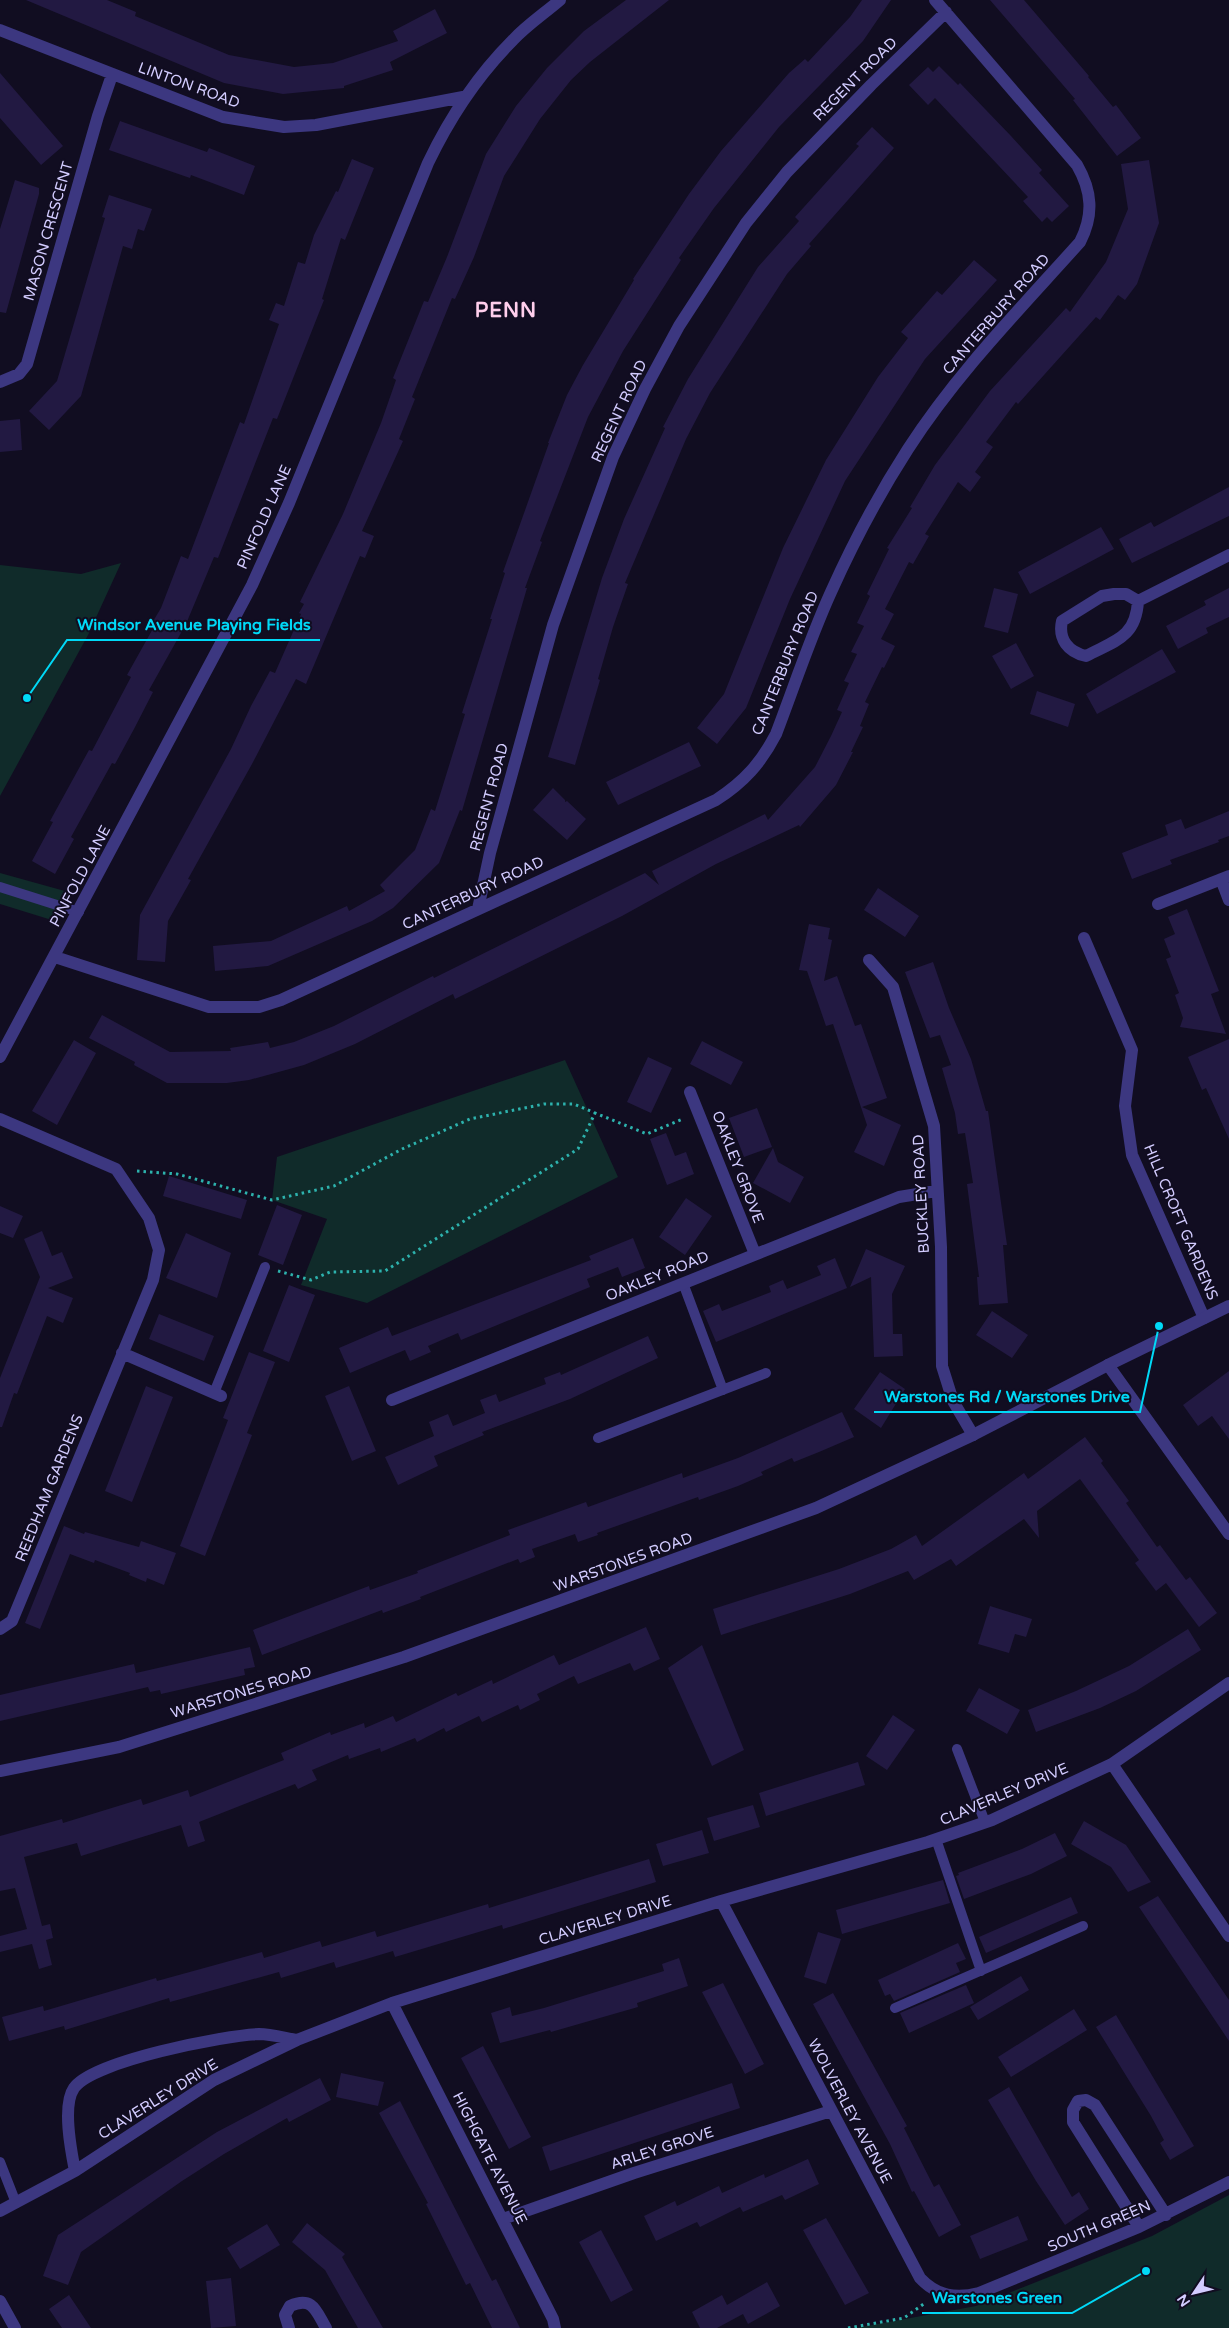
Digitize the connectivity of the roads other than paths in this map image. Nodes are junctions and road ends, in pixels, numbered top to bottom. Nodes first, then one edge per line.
1 (560, 0) edge
2 (935, 0) edge
3 (946, 12) junction
4 (0, 30) edge
5 (112, 75) junction
6 (464, 97) junction
7 (0, 382) edge
8 (1229, 555) edge
9 (1138, 601) junction
10 (1225, 877) edge
11 (0, 888) edge
12 (1229, 900) edge
13 (1158, 904) dead end
14 (478, 909) junction
15 (79, 912) junction
16 (1084, 938) dead end
17 (55, 957) junction
18 (869, 960) dead end
19 (0, 1057) edge
20 (690, 1092) dead end
21 (0, 1119) edge
22 (936, 1190) junction
23 (754, 1254) junction
24 (265, 1267) road end
25 (683, 1283) junction
26 (1229, 1306) edge
27 (1204, 1318) junction
28 (122, 1353) junction
29 (1108, 1365) junction
30 (766, 1373) dead end
31 (723, 1390) junction
32 (218, 1394) joint
33 (392, 1400) dead end
34 (972, 1435) junction
35 (598, 1438) dead end
36 (1229, 1534) edge
37 (0, 1629) edge
38 (1229, 1683) edge
39 (957, 1749) dead end
40 (1112, 1764) junction
41 (0, 1771) edge
42 (985, 1822) junction
43 (936, 1839) junction
44 (721, 1901) junction
45 (1083, 1926) dead end
46 (1229, 1936) edge
47 (981, 1971) junction
48 (392, 2004) junction
49 (895, 2008) dead end
50 (297, 2040) junction
51 (831, 2111) junction
52 (0, 2162) edge
53 (75, 2171) junction
54 (1229, 2182) edge
55 (16, 2203) junction
56 (0, 2211) edge
57 (1166, 2215) junction
58 (503, 2218) junction
59 (1139, 2228) junction
60 (980, 2293) joint
61 (0, 2301) edge
62 (15, 2328) edge
63 (289, 2328) edge
64 (326, 2328) edge
65 (555, 2328) edge

1 - 6 street, PINFOLD LANE
2 - 3 street, CANTERBURY ROAD
3 - 14 street, REGENT ROAD
3 - 14 street, CANTERBURY ROAD
4 - 5 street, LINTON ROAD
5 - 6 street, LINTON ROAD
5 - 7 street, MASON CRESCENT
6 - 15 street, PINFOLD LANE
8 - 9 street
9 - 9 street
10 - 12 street
10 - 13 street
11 - 15 lane
14 - 17 street, CANTERBURY ROAD
15 - 17 street, PINFOLD LANE
16 - 27 street, HILL CROFT GARDENS
17 - 19 street, PINFOLD LANE
18 - 22 street, BUCKLEY ROAD
20 - 23 street, OAKLEY GROVE
21 - 28 street, REEDHAM GARDENS
22 - 23 street, OAKLEY ROAD
22 - 34 street, BUCKLEY ROAD
23 - 25 street, OAKLEY ROAD
24 - 32 lane
25 - 31 lane
25 - 33 street, OAKLEY ROAD
26 - 27 street, WARSTONES ROAD
27 - 29 street, WARSTONES ROAD
28 - 32 street
28 - 37 street, REEDHAM GARDENS
29 - 34 street, WARSTONES ROAD
29 - 36 street
30 - 31 lane
31 - 35 lane
34 - 41 street, WARSTONES ROAD
38 - 40 street, CLAVERLEY DRIVE
39 - 42 lane
40 - 42 street, CLAVERLEY DRIVE
40 - 46 street
42 - 43 street, CLAVERLEY DRIVE
43 - 44 street, CLAVERLEY DRIVE
43 - 47 lane
44 - 48 street, CLAVERLEY DRIVE
44 - 51 street, WOLVERLEY AVENUE
45 - 47 lane
47 - 49 lane
48 - 50 street, CLAVERLEY DRIVE
48 - 58 street, HIGHGATE AVENUE
50 - 53 street, CLAVERLEY DRIVE
50 - 53 street
51 - 58 street, ARLEY GROVE
51 - 60 street, WOLVERLEY AVENUE
52 - 55 lane
53 - 55 street, CLAVERLEY DRIVE
54 - 57 street, SOUTH GREEN
55 - 56 street, CLAVERLEY DRIVE
57 - 59 street, SOUTH GREEN
57 - 59 street
58 - 65 street, HIGHGATE AVENUE
59 - 60 street, SOUTH GREEN
61 - 62 street
63 - 64 street

